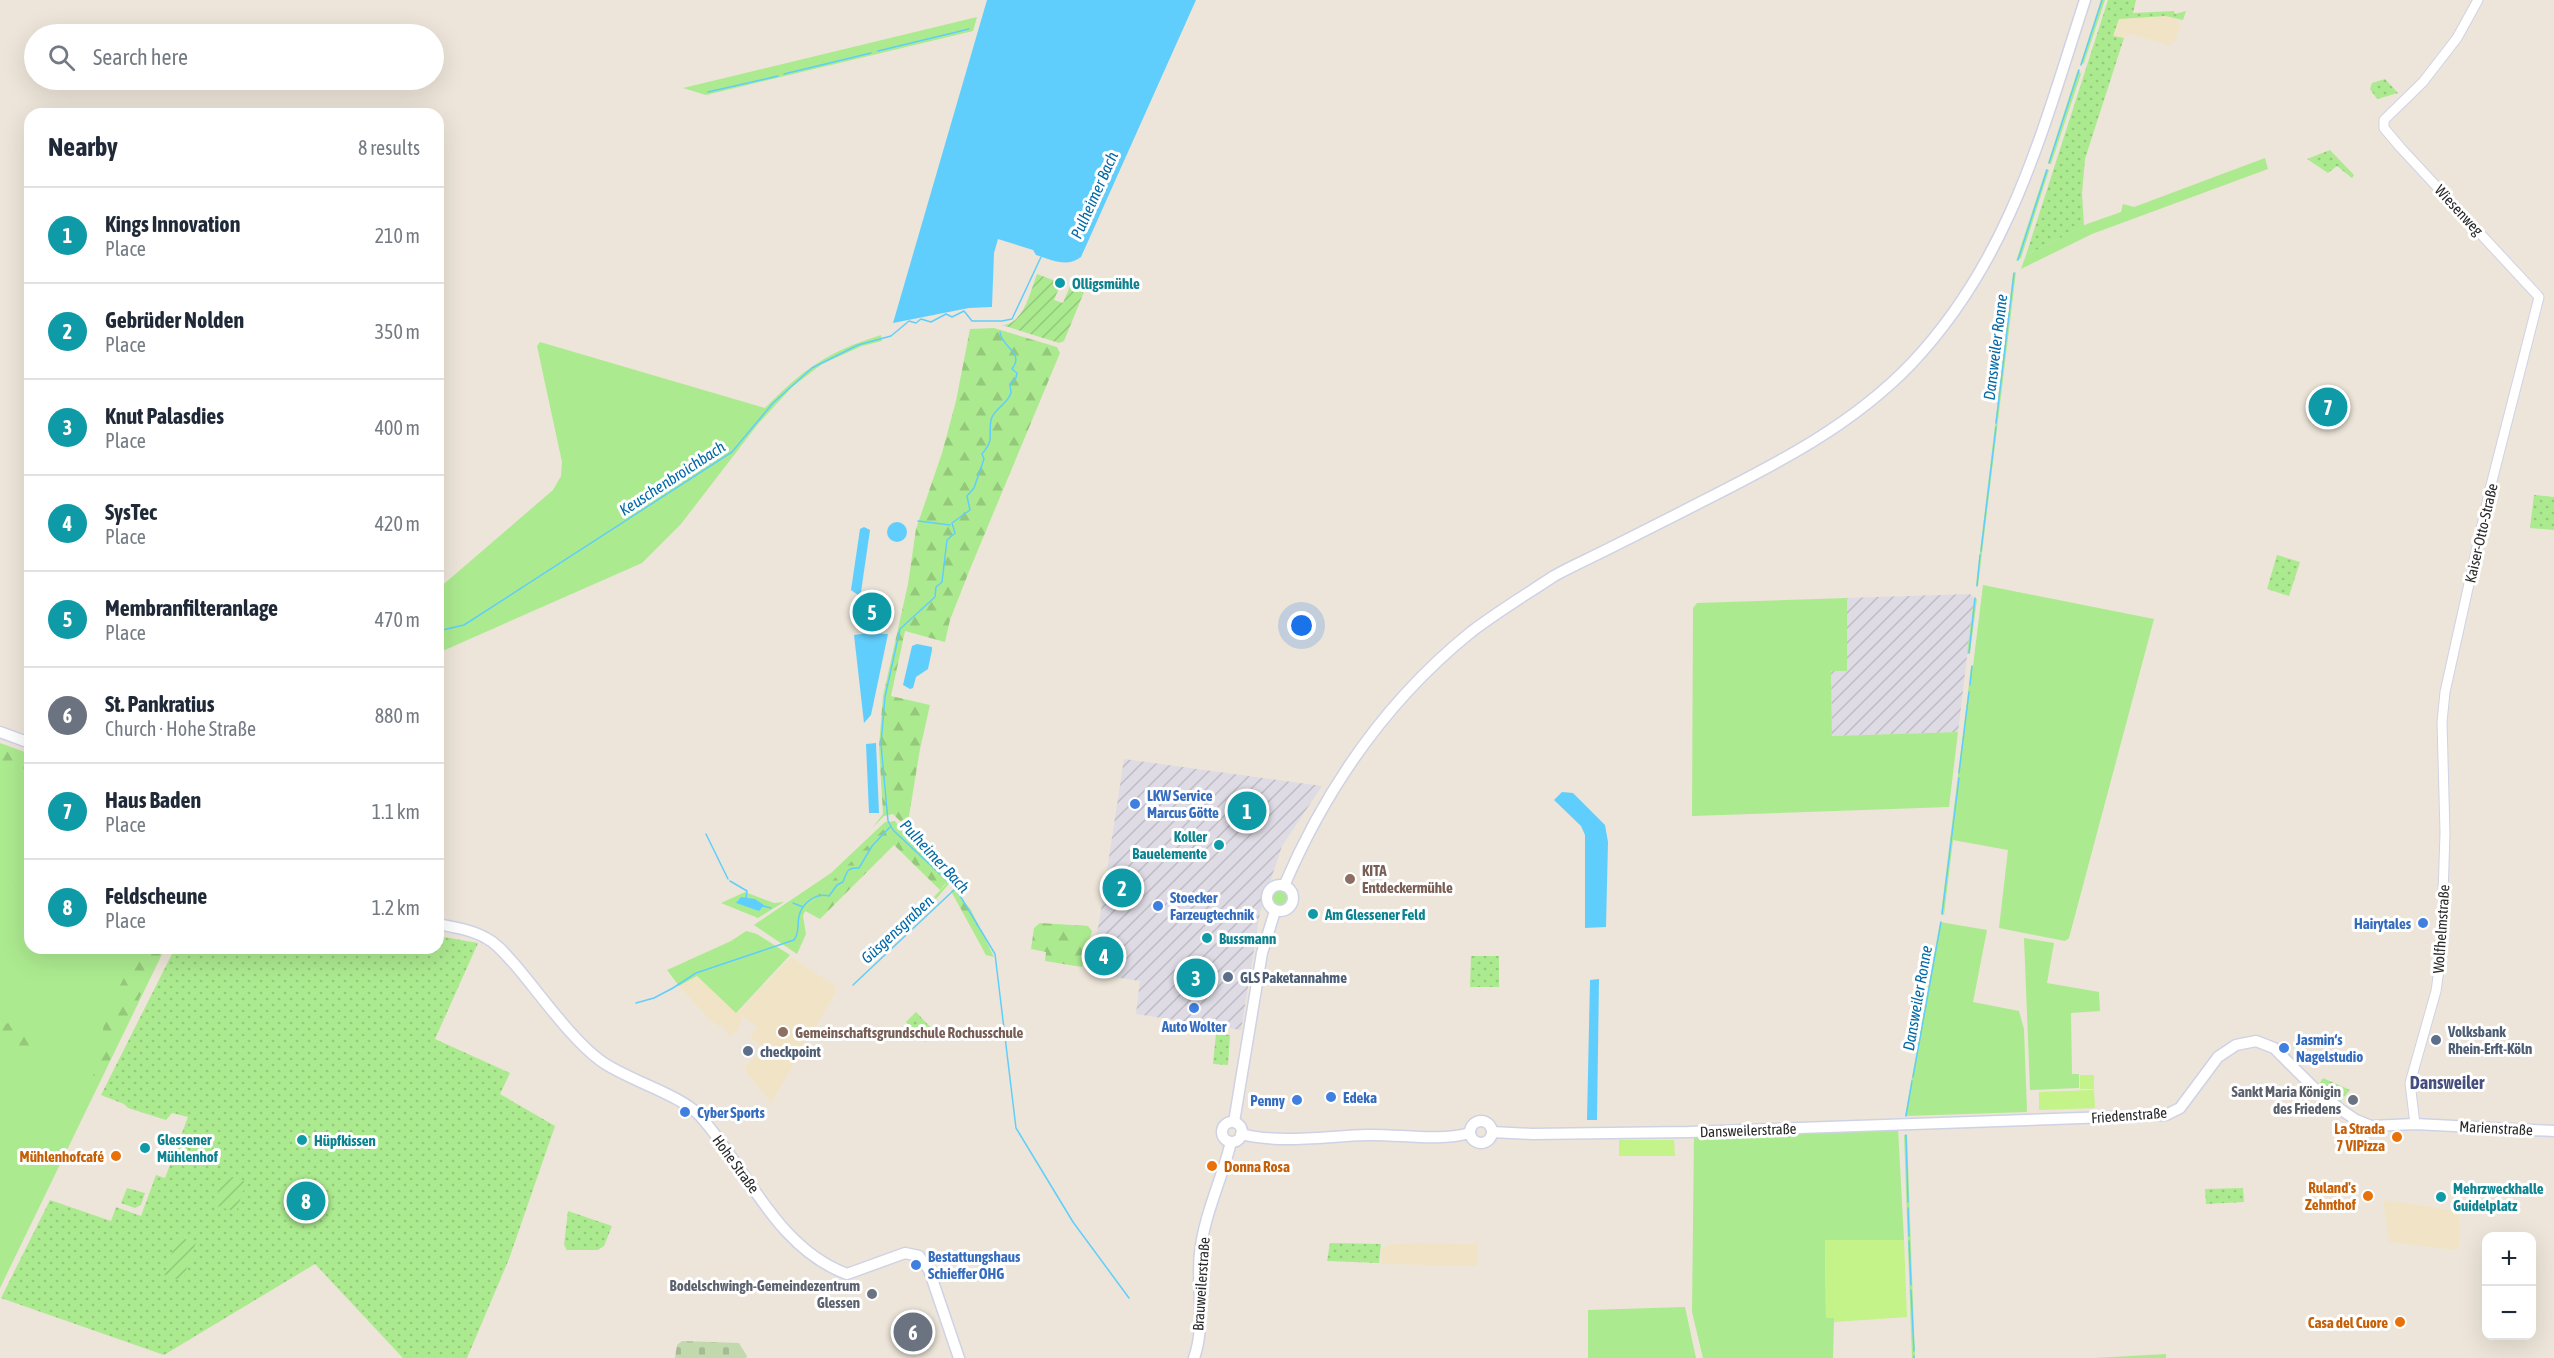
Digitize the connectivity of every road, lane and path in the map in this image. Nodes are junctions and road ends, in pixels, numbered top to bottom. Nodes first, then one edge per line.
1 (2085, 0) edge
2 (2478, 0) edge
3 (2540, 297) joint
4 (0, 732) edge
5 (24, 741) edge
6 (2443, 772) joint
7 (1284, 886) junction
8 (1275, 911) junction
9 (444, 926) edge
10 (2005, 1121) joint
11 (1234, 1122) junction
12 (2415, 1124) junction
13 (2372, 1126) joint
14 (2554, 1131) edge
15 (1492, 1132) junction
16 (1470, 1133) junction
17 (1241, 1134) junction
18 (1231, 1142) junction
19 (959, 1358) edge
20 (1194, 1358) edge

1 - 7 main road
2 - 3 street, Wiesenweg
3 - 6 street, Kaiser-Otto-Straße
4 - 5 main road
6 - 12 street, Wolfhelmstraße
7 - 8 main road, Brauweilerstraße
7 - 8 main road, Brauweilerstraße
8 - 11 main road, Brauweilerstraße
9 - 19 main road, Hohe Straße
10 - 13 main road, Friedenstraße
10 - 15 main road, Dansweilerstraße
11 - 17 main road
11 - 18 main road, Brauweilerstraße
12 - 13 main road, Marienstraße
12 - 14 main road, Marienstraße
15 - 16 main road, Dansweilerstraße
15 - 16 main road, Dansweilerstraße
16 - 17 main road, Dansweilerstraße
17 - 18 main road
18 - 20 main road, Brauweilerstraße

